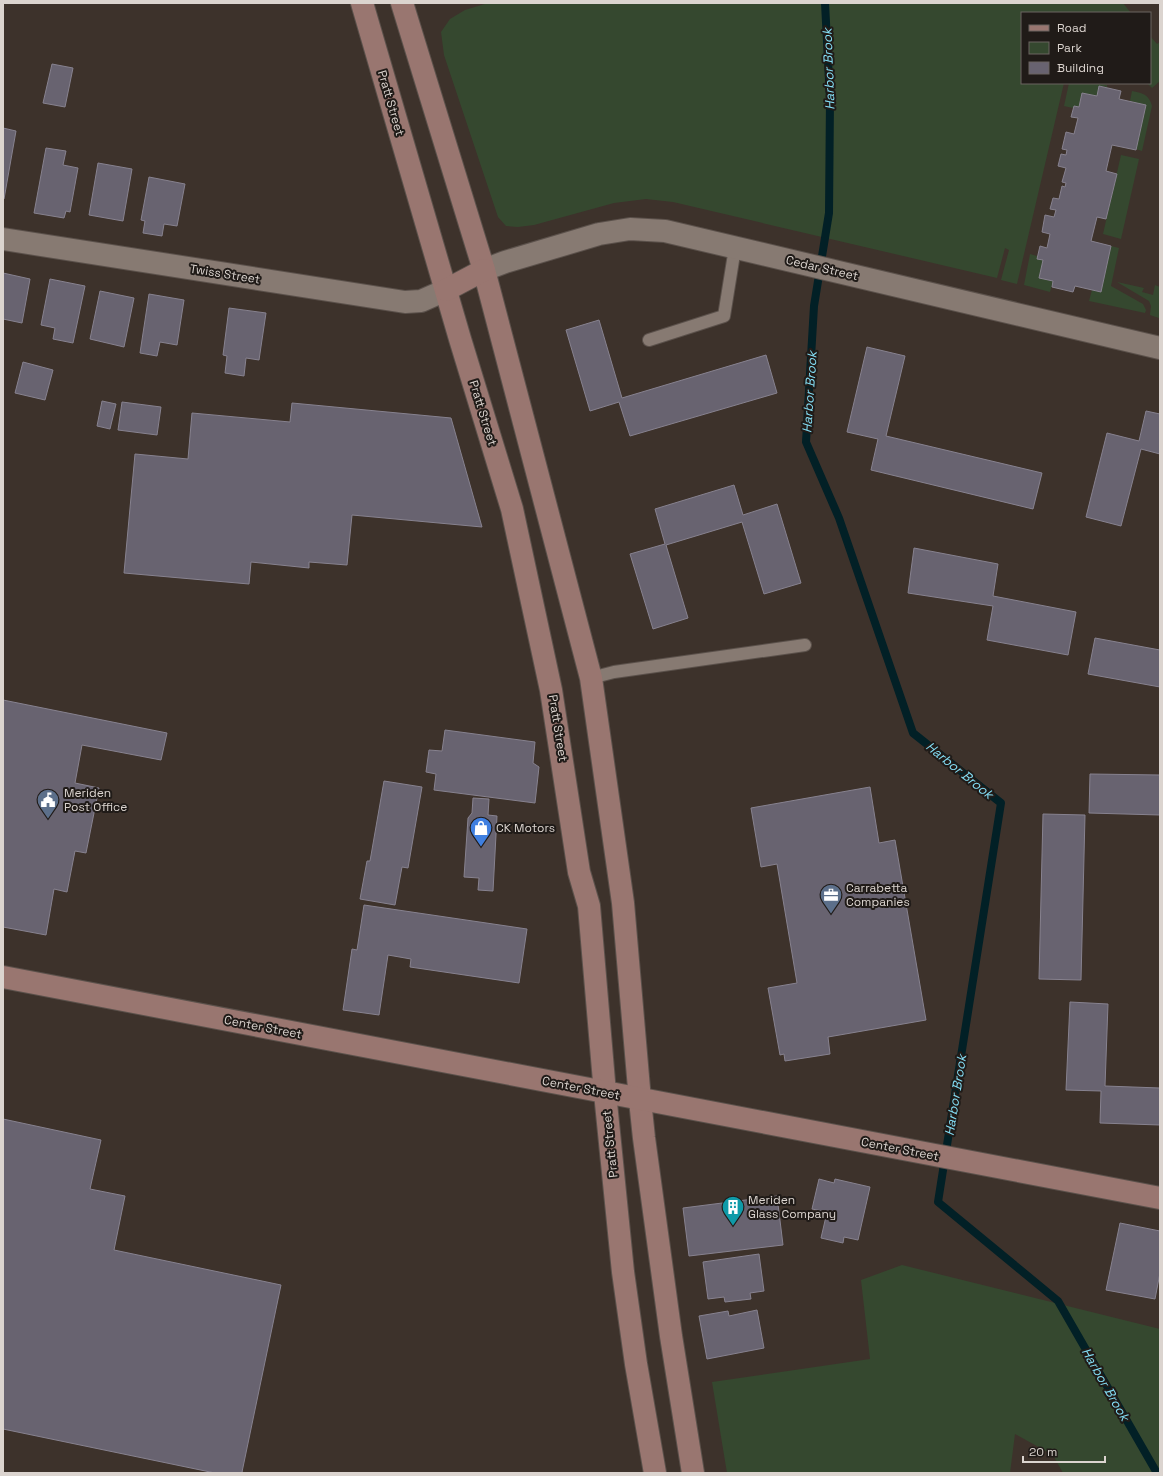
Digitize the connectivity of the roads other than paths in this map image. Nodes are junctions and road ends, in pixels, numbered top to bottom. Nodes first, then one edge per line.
1 (362, 3) edge
2 (402, 3) edge
3 (3, 239) edge
4 (735, 248) junction
5 (484, 270) junction
6 (446, 290) junction
7 (649, 340) dead end
8 (1160, 348) edge
9 (805, 645) dead end
10 (591, 678) junction
11 (3, 977) edge
12 (604, 1093) junction
13 (640, 1100) junction
14 (1160, 1198) edge
15 (655, 1473) edge
16 (693, 1473) edge

1 - 6 street, Pratt Street
2 - 5 street
3 - 6 street, Twiss Street
4 - 5 street, Cedar Street
4 - 7 lane
4 - 8 street, Cedar Street
5 - 6 street
5 - 10 street
6 - 12 street, Pratt Street
9 - 10 lane
10 - 13 street
11 - 12 street, Center Street
12 - 13 street, Center Street
12 - 15 street, Pratt Street
13 - 14 street, Center Street
13 - 16 street

